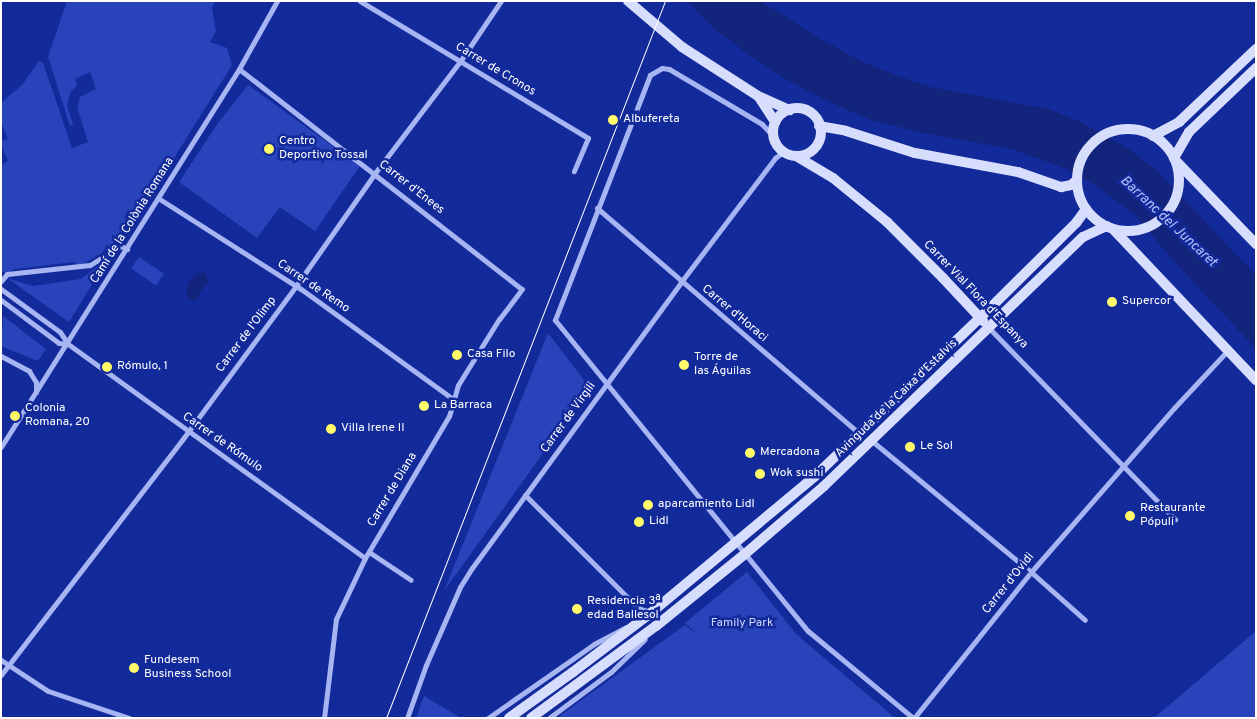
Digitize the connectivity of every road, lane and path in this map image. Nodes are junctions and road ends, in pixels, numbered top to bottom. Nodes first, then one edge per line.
1 (277, 1) edge
2 (360, 1) edge
3 (501, 1) edge
4 (628, 1) edge
5 (1256, 49) edge
6 (461, 60) junction
7 (239, 68) junction
8 (1256, 68) edge
9 (758, 96) junction
10 (790, 110) junction
11 (775, 122) junction
12 (820, 126) junction
13 (773, 136) junction
14 (1153, 136) junction
15 (783, 152) junction
16 (796, 156) junction
17 (1175, 159) junction
18 (574, 171) dead end
19 (375, 173) junction
20 (1077, 180) junction
21 (158, 198) junction
22 (597, 208) junction
23 (1086, 209) junction
24 (1110, 227) junction
25 (1256, 244) edge
26 (127, 249) junction
27 (1, 281) edge
28 (682, 282) junction
29 (296, 286) junction
30 (1, 289) edge
31 (522, 289) joint
32 (1, 300) edge
33 (980, 318) junction
34 (989, 328) junction
35 (68, 344) junction
36 (1228, 350) junction
37 (1, 356) edge
38 (1256, 380) edge
39 (606, 384) junction
40 (36, 393) junction
41 (453, 399) junction
42 (187, 432) junction
43 (860, 434) junction
44 (872, 441) junction
45 (1, 448) edge
46 (1124, 466) junction
47 (525, 495) junction
48 (1176, 519) dead end
49 (736, 544) junction
50 (369, 552) junction
51 (745, 554) junction
52 (365, 558) junction
53 (1031, 572) junction
54 (411, 580) dead end
55 (652, 612) junction
56 (1085, 620) dead end
57 (656, 626) junction
58 (1, 660) edge
59 (8, 666) junction
60 (1, 675) edge
61 (129, 718) edge
62 (324, 718) edge
63 (407, 718) edge
64 (488, 718) edge
65 (509, 718) edge
66 (531, 718) edge
67 (549, 718) edge
68 (914, 718) edge

1 - 7 street, Camí de la Colònia Romana
2 - 6 street, Carrer de Cronos
3 - 6 street, Carrer de l'Olimp
4 - 9 main road
5 - 14 main road
6 - 18 street, Carrer de Cronos
6 - 19 street, Carrer de l'Olimp
7 - 19 street, Carrer d'Enees
7 - 21 street, Camí de la Colònia Romana
8 - 17 main road
9 - 10 main road
9 - 11 main road
10 - 11 main road
10 - 12 main road
11 - 13 main road
12 - 16 main road
12 - 20 main road
13 - 15 main road
13 - 22 street
14 - 17 main road
14 - 20 main road
15 - 16 main road
15 - 28 street, Carrer de Virgili
16 - 33 main road, Carrer Vial Flora d'Espanya
17 - 24 main road
17 - 25 main road
19 - 29 street, Carrer de l'Olimp
19 - 31 street, Carrer d'Enees
20 - 23 main road
21 - 26 street, Camí de la Colònia Romana
21 - 29 street, Carrer de Remo
22 - 28 street, Carrer d'Horaci
22 - 39 street
23 - 24 main road
23 - 33 main road, Avinguda de la Caixa d'Estalvis
24 - 34 main road, Avinguda de la Caixa d'Estalvis
24 - 36 main road
26 - 27 street
26 - 35 street, Camí de la Colònia Romana
28 - 39 street, Carrer de Virgili
28 - 43 street, Carrer d'Horaci
29 - 41 street, Carrer de Remo
29 - 42 street, Carrer de l'Olimp
30 - 35 street
31 - 41 street, Carrer de Diana
32 - 35 street
33 - 34 main road, Carrer Vial Flora d'Espanya
33 - 43 main road, Avinguda de la Caixa d'Estalvis
34 - 44 main road, Avinguda de la Caixa d'Estalvis
34 - 46 street, Carrer Vial Flora d'Espanya
35 - 40 street, Camí de la Colònia Romana
35 - 42 street, Carrer de Rómulo
36 - 38 main road
36 - 46 street
37 - 40 street
39 - 47 street, Carrer de Virgili
39 - 49 street
40 - 45 street, Camí de la Colònia Romana
41 - 50 street, Carrer de Diana
42 - 52 street, Carrer de Rómulo
42 - 59 street, Carrer de l'Olimp
43 - 49 main road, Avinguda de la Caixa d'Estalvis
44 - 51 main road, Avinguda de la Caixa d'Estalvis
44 - 53 street
46 - 48 street, Carrer Vial Flora d'Espanya
46 - 53 street, Carrer d'Ovidi
47 - 55 street
47 - 63 street, Carrer de Virgili
49 - 51 street
49 - 55 main road, Avinguda de la Caixa d'Estalvis
50 - 52 street, Carrer de Diana
50 - 54 street
51 - 57 main road, Avinguda de la Caixa d'Estalvis
51 - 68 street
52 - 62 street, Carrer de Diana
53 - 56 street
53 - 68 street, Carrer d'Ovidi
55 - 64 street, Avinguda de la Caixa d'Estalvis
55 - 65 main road, Avinguda de la Caixa d'Estalvis
57 - 66 main road, Avinguda de la Caixa d'Estalvis
57 - 67 street, Avinguda de la Caixa d'Estalvis
58 - 59 street
59 - 60 street, Carrer de l'Olimp
59 - 61 street

